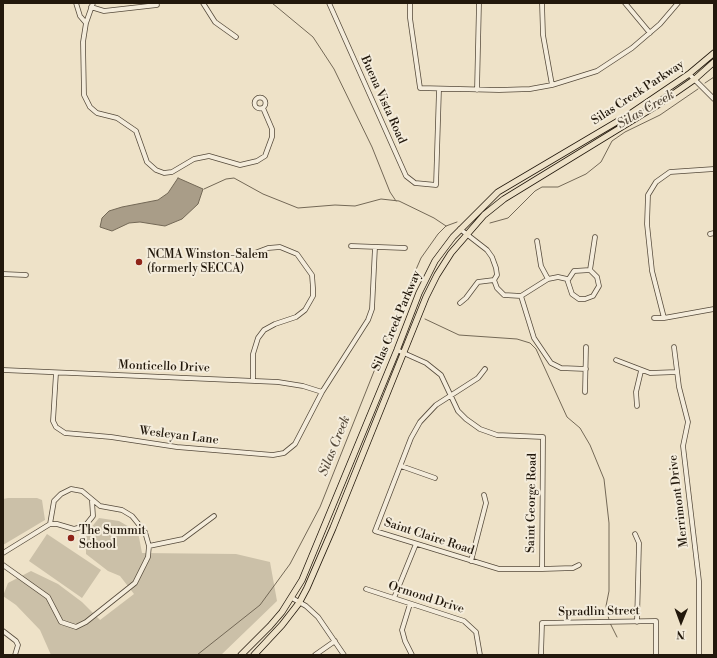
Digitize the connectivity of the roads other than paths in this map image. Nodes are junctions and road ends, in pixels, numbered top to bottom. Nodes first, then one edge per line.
1 (76, 3) edge
2 (203, 3) edge
3 (329, 3) edge
4 (410, 3) edge
5 (479, 3) edge
6 (542, 3) edge
7 (625, 3) edge
8 (678, 3) edge
9 (92, 5) edge
10 (157, 5) dead end
11 (86, 23) junction
12 (650, 33) junction
13 (236, 37) dead end
14 (714, 53) edge
15 (714, 62) edge
16 (689, 74) junction
17 (695, 79) junction
18 (552, 85) junction
19 (439, 89) junction
20 (477, 90) junction
21 (714, 99) edge
22 (263, 108) dead end
23 (714, 169) edge
24 (460, 229) junction
25 (467, 235) junction
26 (595, 237) dead end
27 (537, 241) dead end
28 (351, 246) dead end
29 (375, 247) junction
30 (405, 248) dead end
31 (252, 254) dead end
32 (590, 270) junction
33 (3, 274) edge
34 (26, 275) dead end
35 (548, 279) junction
36 (494, 280) junction
37 (568, 280) junction
38 (521, 296) junction
39 (460, 303) dead end
40 (714, 309) edge
41 (654, 318) dead end
42 (664, 318) junction
43 (586, 347) dead end
44 (674, 347) dead end
45 (397, 350) junction
46 (404, 353) junction
47 (616, 360) dead end
48 (485, 369) dead end
49 (586, 369) junction
50 (3, 370) edge
51 (641, 370) junction
52 (677, 372) junction
53 (56, 373) junction
54 (253, 381) junction
55 (322, 392) junction
56 (585, 392) dead end
57 (452, 395) junction
58 (637, 406) dead end
59 (401, 466) junction
60 (435, 478) dead end
61 (484, 495) dead end
62 (92, 501) junction
63 (214, 516) dead end
64 (50, 524) junction
65 (635, 534) dead end
66 (416, 544) junction
67 (149, 546) junction
68 (3, 553) edge
69 (471, 561) junction
70 (3, 565) edge
71 (580, 565) dead end
72 (542, 569) junction
73 (366, 589) dead end
74 (292, 598) junction
75 (394, 598) junction
76 (299, 602) junction
77 (410, 604) junction
78 (637, 622) junction
79 (3, 632) edge
80 (335, 641) junction
81 (15, 655) edge
82 (241, 655) edge
83 (254, 655) edge
84 (315, 655) edge
85 (344, 655) edge
86 (412, 655) edge
87 (480, 655) edge
88 (541, 655) edge
89 (656, 655) edge
90 (699, 655) edge

1 - 11 street
2 - 13 street
3 - 19 street, Buena Vista Road
4 - 19 street
5 - 20 street
6 - 18 street
7 - 12 street
8 - 12 street
9 - 10 street
9 - 11 street
11 - 22 street
12 - 18 street
14 - 16 main road, Silas Creek Parkway
15 - 17 main road, Silas Creek Parkway
16 - 17 street
16 - 24 main road, Silas Creek Parkway
17 - 21 street
17 - 25 main road, Silas Creek Parkway
18 - 20 street
19 - 20 street
23 - 42 street
24 - 25 street
24 - 45 main road, Silas Creek Parkway
25 - 36 street
25 - 46 main road, Silas Creek Parkway
26 - 32 street
27 - 35 street
28 - 29 street
29 - 30 street
29 - 55 street, Wesleyan Lane
31 - 54 street
32 - 37 street
32 - 37 street
33 - 34 street
35 - 37 street
35 - 38 street
36 - 38 street
36 - 39 street
38 - 49 street
40 - 42 street
41 - 42 street
43 - 49 street
44 - 52 street, Merrimont Drive
45 - 46 street
45 - 74 main road, Silas Creek Parkway
46 - 57 street
46 - 76 main road, Silas Creek Parkway
47 - 51 street
48 - 57 street, Saint Claire Road
49 - 56 street
50 - 53 street, Monticello Drive
51 - 52 street
51 - 58 street
52 - 90 street, Merrimont Drive
53 - 54 street, Monticello Drive
53 - 55 street, Wesleyan Lane
54 - 55 street, Monticello Drive
57 - 59 street, Saint Claire Road
57 - 72 street, Saint George Road
59 - 60 street
59 - 66 street, Saint Claire Road
61 - 69 street
62 - 64 street
62 - 64 street
62 - 67 street
63 - 67 street
64 - 68 street
65 - 78 street
66 - 69 street, Saint Claire Road
66 - 75 street
67 - 70 street
69 - 72 street, Saint Claire Road
71 - 72 street, Saint Claire Road
73 - 75 street, Ormond Drive
74 - 76 street
74 - 82 main road, Silas Creek Parkway
75 - 77 street, Ormond Drive
76 - 80 street
76 - 83 main road, Silas Creek Parkway
77 - 86 street
77 - 87 street, Ormond Drive
78 - 88 street, Spradlin Street
78 - 89 street, Spradlin Street
79 - 81 street
80 - 84 street
80 - 85 street

